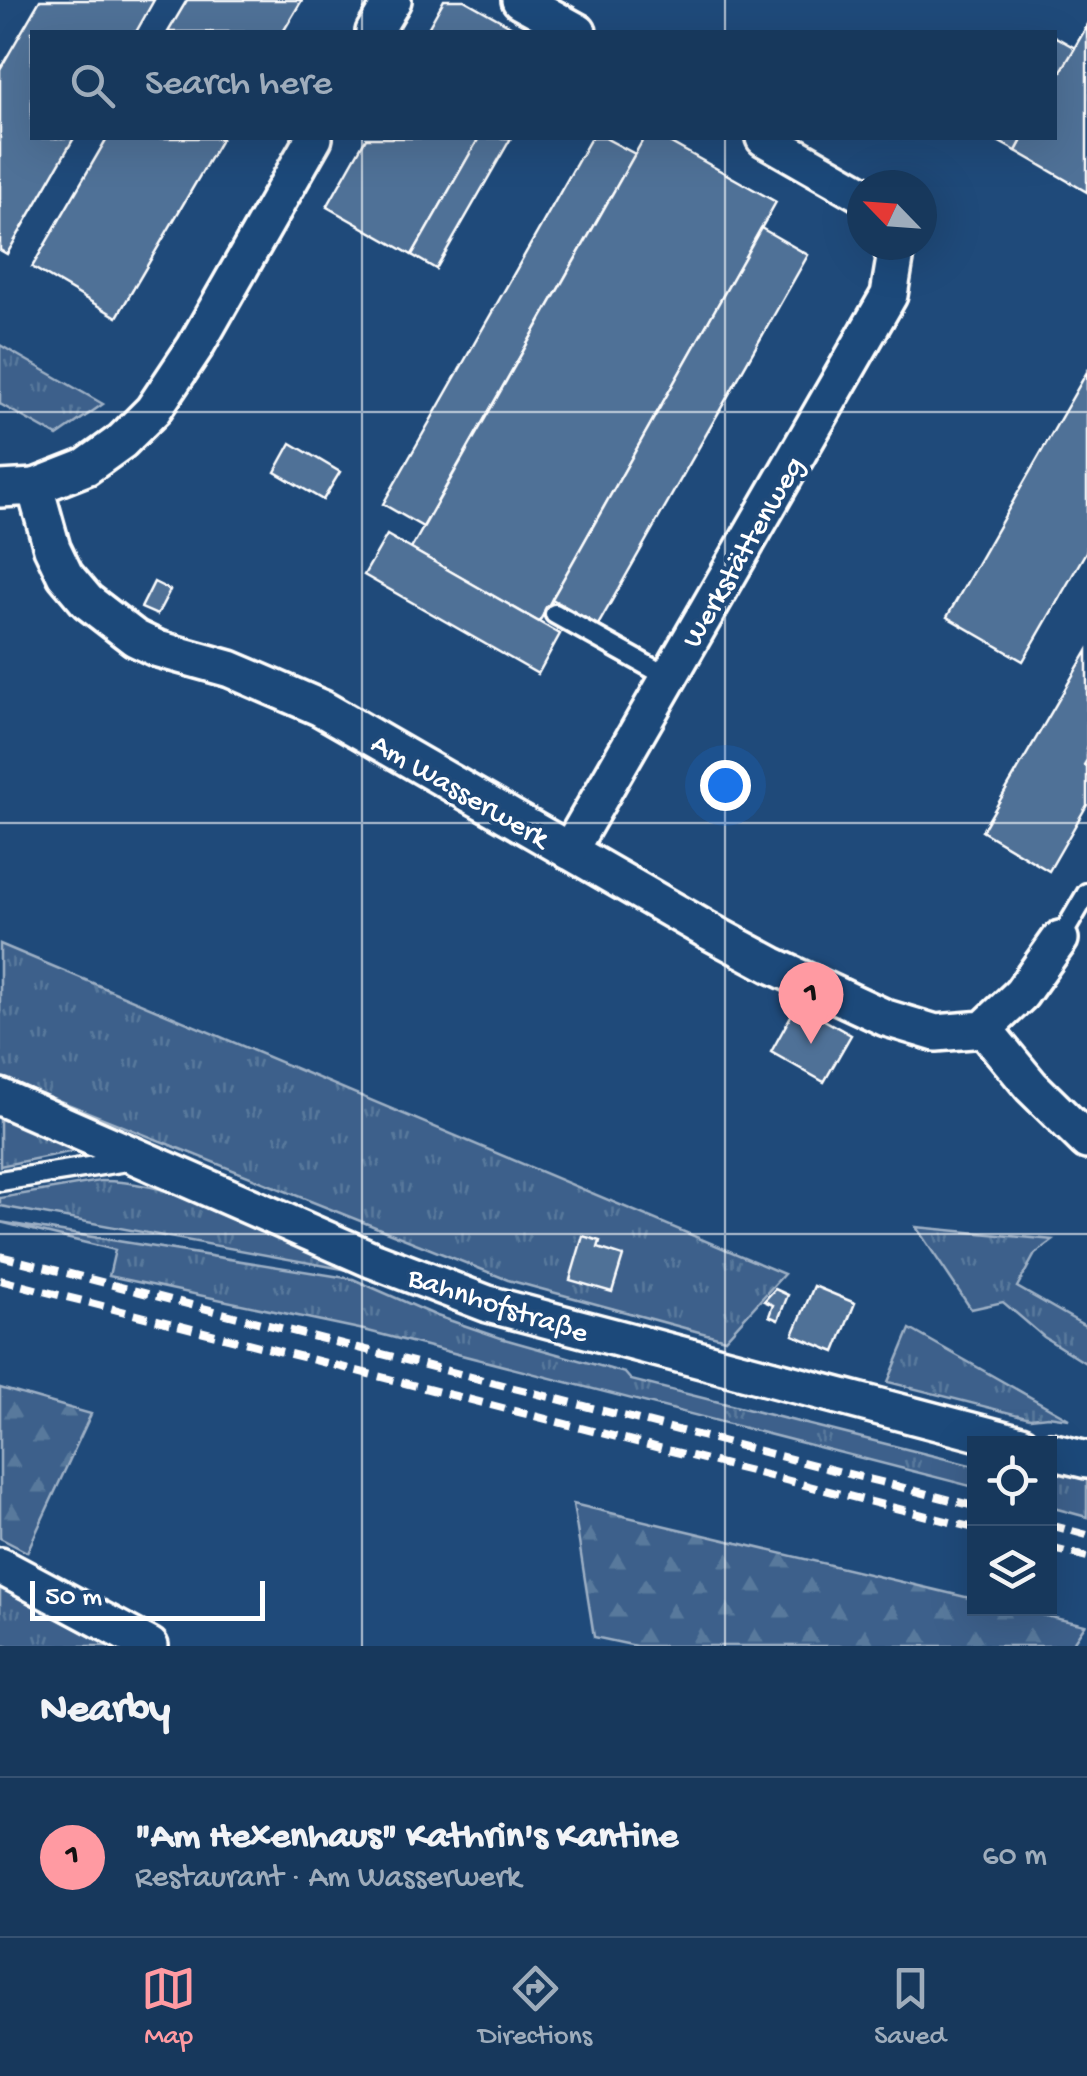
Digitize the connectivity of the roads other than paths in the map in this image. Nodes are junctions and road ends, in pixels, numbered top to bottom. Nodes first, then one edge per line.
1 (393, 0) edge
2 (520, 0) edge
3 (375, 30) edge
4 (574, 30) edge
5 (313, 140) edge
6 (768, 140) edge
7 (847, 185) edge
8 (895, 260) edge
9 (35, 487) junction
10 (0, 490) edge
11 (554, 614) dead end
12 (668, 678) junction
13 (569, 851) junction
14 (1087, 893) edge
15 (1060, 939) joint
16 (984, 1029) junction
17 (0, 1097) edge
18 (1087, 1141) edge
19 (144, 1158) junction
20 (0, 1181) edge
21 (991, 1436) edge
22 (1057, 1453) edge
23 (1087, 1460) edge
24 (0, 1566) edge
25 (150, 1646) edge

1 - 3 street
2 - 4 street
5 - 9 street
6 - 7 street
8 - 12 street, Werkstättenweg
9 - 10 street
9 - 13 street, Am Wasserwerk
11 - 12 lane
12 - 13 street, Werkstättenweg
13 - 16 street, Am Wasserwerk
14 - 15 lane
15 - 16 street
16 - 18 street
17 - 19 street, Bahnhofstraße
19 - 20 lane
19 - 21 street, Bahnhofstraße
22 - 23 street
24 - 25 street

